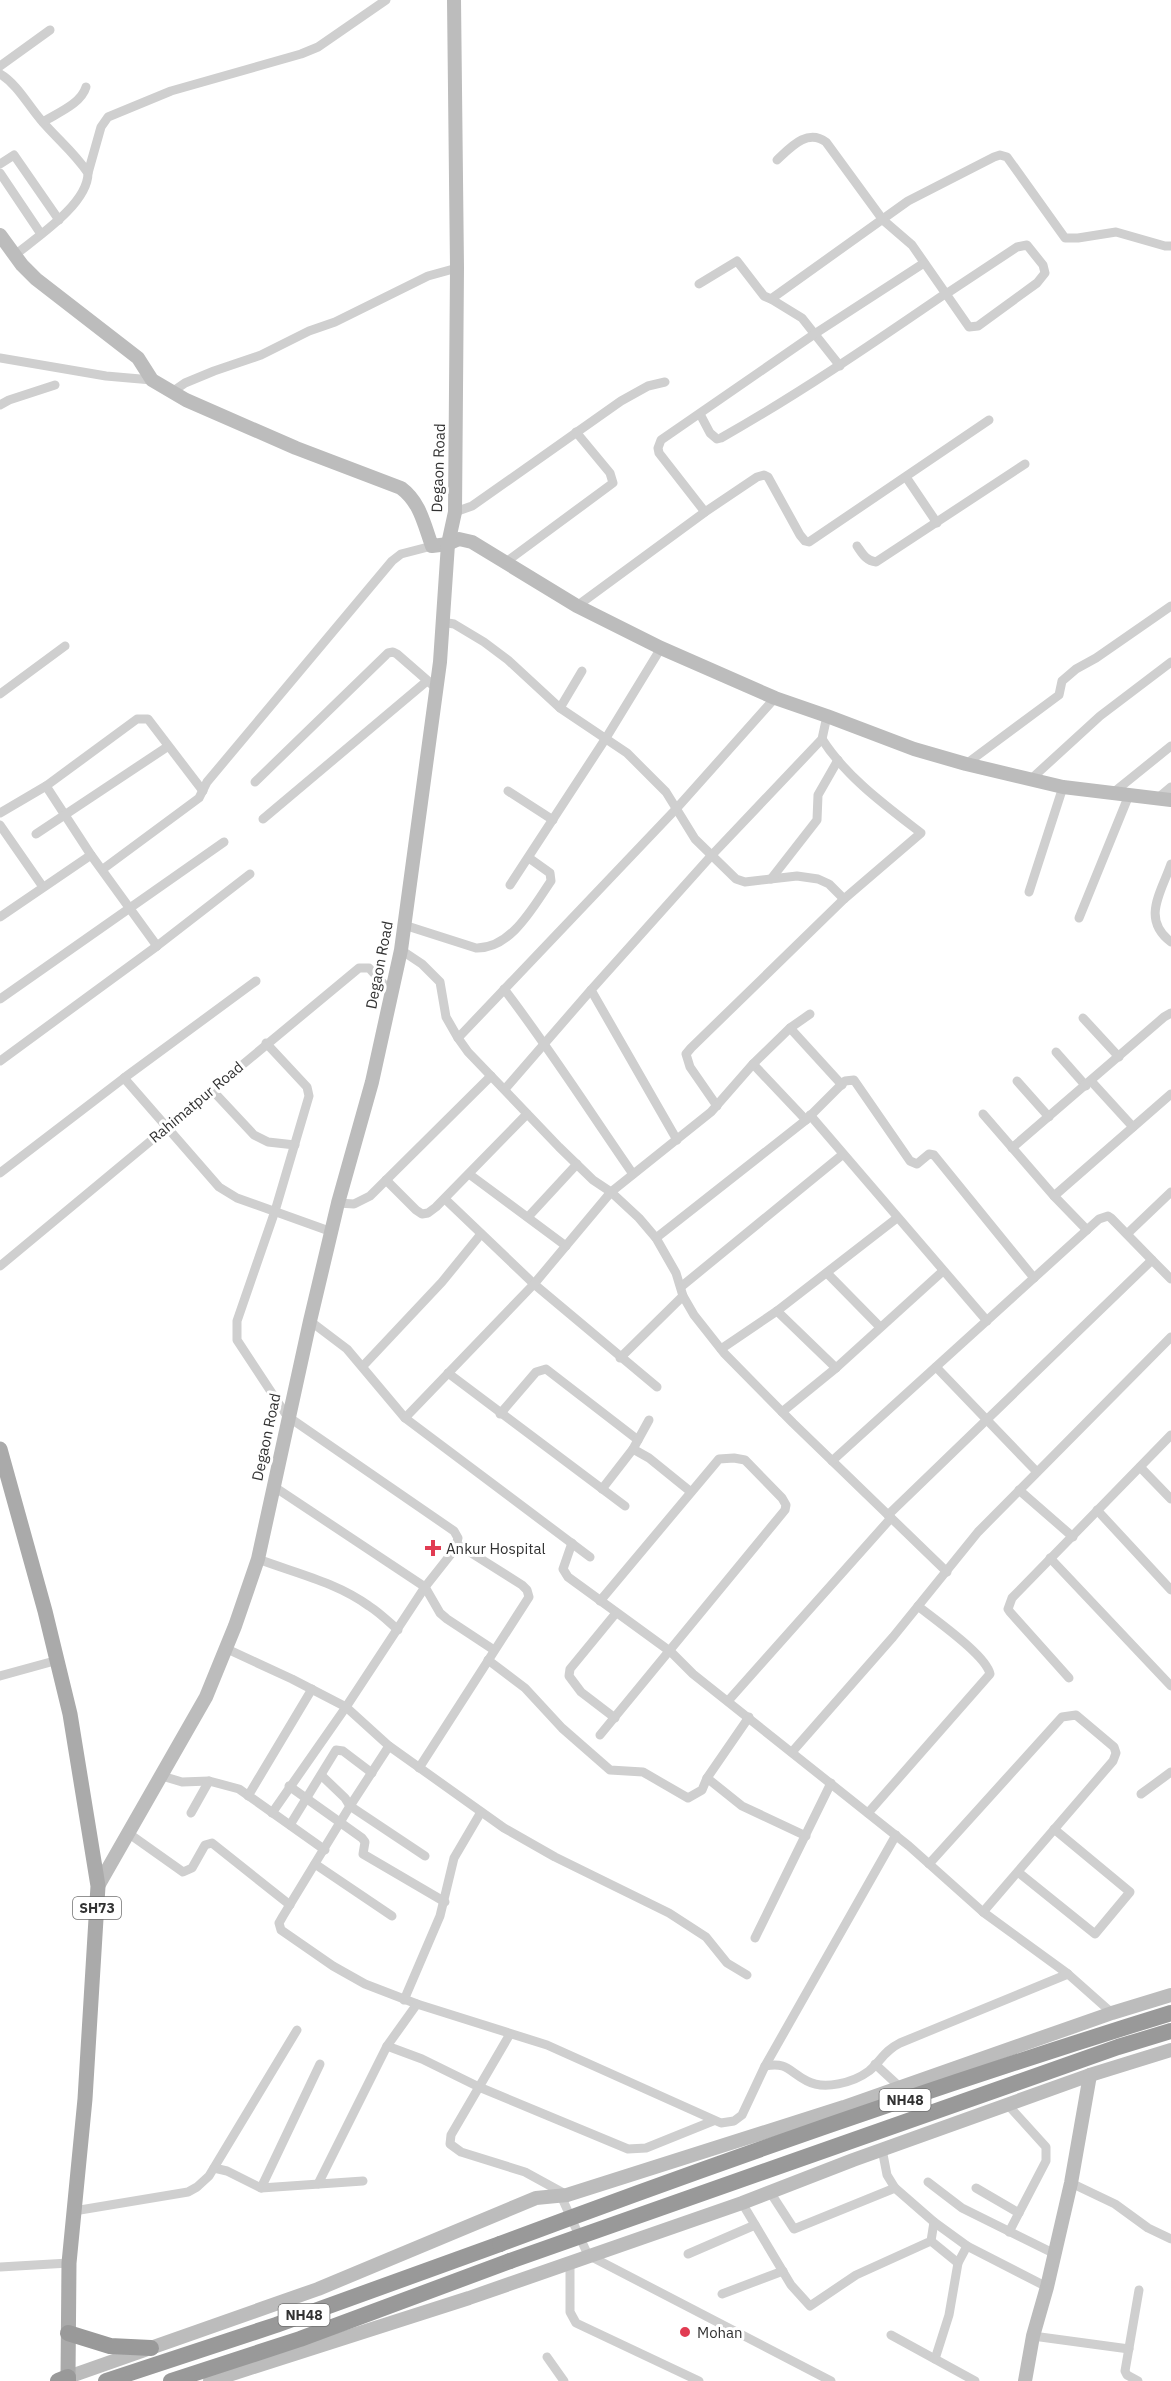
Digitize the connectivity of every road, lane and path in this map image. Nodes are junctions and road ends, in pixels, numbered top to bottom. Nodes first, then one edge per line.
1 (386, 0) edge
2 (453, 0) edge
3 (50, 30) dead end
4 (0, 66) edge
5 (0, 74) edge
6 (86, 87) dead end
7 (43, 122) junction
8 (777, 160) dead end
9 (0, 164) edge
10 (0, 173) edge
11 (88, 173) junction
12 (883, 219) junction
13 (58, 220) junction
14 (41, 234) junction
15 (0, 235) edge
16 (1171, 246) edge
17 (15, 255) junction
18 (924, 263) junction
19 (457, 268) junction
20 (699, 285) dead end
21 (946, 294) junction
22 (771, 299) junction
23 (816, 333) junction
24 (0, 358) edge
25 (840, 366) junction
26 (152, 380) junction
27 (665, 382) dead end
28 (55, 385) dead end
29 (172, 392) junction
30 (0, 405) edge
31 (700, 414) junction
32 (989, 420) dead end
33 (576, 432) junction
34 (1025, 464) dead end
35 (906, 477) junction
36 (455, 512) junction
37 (705, 512) junction
38 (937, 523) junction
39 (448, 544) junction
40 (432, 546) junction
41 (857, 546) dead end
42 (506, 562) junction
43 (577, 606) junction
44 (1171, 606) edge
45 (442, 622) junction
46 (65, 646) dead end
47 (661, 648) junction
48 (1171, 662) edge
49 (582, 671) dead end
50 (432, 685) junction
51 (0, 694) edge
52 (775, 698) junction
53 (560, 708) junction
54 (828, 716) junction
55 (606, 738) junction
56 (822, 739) junction
57 (1171, 746) edge
58 (167, 747) junction
59 (838, 760) junction
60 (966, 764) junction
61 (1030, 780) junction
62 (255, 782) dead end
63 (46, 786) junction
64 (1063, 787) junction
65 (1171, 787) edge
66 (203, 791) junction
67 (508, 791) dead end
68 (1114, 792) junction
69 (1129, 795) junction
70 (1164, 799) edge
71 (676, 808) junction
72 (0, 813) edge
73 (64, 814) junction
74 (263, 819) dead end
75 (554, 820) junction
76 (0, 825) edge
77 (36, 834) dead end
78 (224, 842) dead end
79 (91, 855) junction
80 (711, 856) junction
81 (529, 858) junction
82 (1171, 864) edge
83 (103, 869) junction
84 (250, 874) dead end
85 (771, 879) junction
86 (510, 885) dead end
87 (43, 887) junction
88 (1029, 892) dead end
89 (844, 899) junction
90 (130, 909) junction
91 (0, 917) edge
92 (1079, 918) dead end
93 (404, 925) junction
94 (1171, 942) edge
95 (157, 946) junction
96 (401, 950) junction
97 (256, 981) dead end
98 (504, 989) junction
99 (591, 990) junction
100 (392, 993) junction
101 (0, 999) edge
102 (1171, 1013) edge
103 (810, 1014) dead end
104 (1083, 1018) dead end
105 (790, 1028) junction
106 (458, 1038) junction
107 (544, 1042) junction
108 (266, 1043) junction
109 (1056, 1052) dead end
110 (1119, 1058) junction
111 (0, 1061) edge
112 (753, 1064) junction
113 (491, 1076) junction
114 (124, 1078) junction
115 (1017, 1081) dead end
116 (1088, 1083) junction
117 (842, 1085) junction
118 (505, 1089) junction
119 (212, 1090) junction
120 (1171, 1094) edge
121 (717, 1106) junction
122 (527, 1114) junction
123 (983, 1114) dead end
124 (1049, 1117) junction
125 (808, 1118) junction
126 (1133, 1127) junction
127 (166, 1128) junction
128 (677, 1140) junction
129 (295, 1145) junction
130 (1012, 1149) junction
131 (842, 1155) junction
132 (577, 1164) junction
133 (0, 1173) edge
134 (469, 1174) junction
135 (633, 1174) junction
136 (386, 1180) junction
137 (611, 1192) junction
138 (1171, 1192) edge
139 (1054, 1196) junction
140 (445, 1198) junction
141 (338, 1203) junction
142 (275, 1211) junction
143 (528, 1217) junction
144 (897, 1218) junction
145 (1087, 1230) junction
146 (332, 1232) junction
147 (481, 1234) junction
148 (1127, 1234) junction
149 (656, 1238) junction
150 (566, 1246) junction
151 (1152, 1260) junction
152 (0, 1266) edge
153 (943, 1271) junction
154 (827, 1273) junction
155 (1034, 1278) junction
156 (1171, 1279) edge
157 (534, 1284) junction
158 (682, 1291) junction
159 (777, 1311) junction
160 (309, 1321) junction
161 (987, 1321) junction
162 (880, 1327) junction
163 (1171, 1337) edge
164 (722, 1349) junction
165 (620, 1358) junction
166 (363, 1366) junction
167 (936, 1367) junction
168 (836, 1368) junction
169 (448, 1373) junction
170 (657, 1387) dead end
171 (782, 1412) junction
172 (500, 1413) junction
173 (287, 1416) junction
174 (405, 1418) junction
175 (986, 1419) junction
176 (649, 1420) dead end
177 (1171, 1435) edge
178 (636, 1444) junction
179 (0, 1449) edge
180 (832, 1461) junction
181 (1140, 1467) junction
182 (1036, 1472) junction
183 (273, 1486) junction
184 (602, 1489) junction
185 (1019, 1490) junction
186 (691, 1492) junction
187 (1171, 1499) edge
188 (625, 1506) dead end
189 (1097, 1510) junction
190 (890, 1516) junction
191 (1073, 1537) junction
192 (572, 1543) junction
193 (457, 1544) junction
194 (590, 1557) dead end
195 (1050, 1558) junction
196 (258, 1559) junction
197 (947, 1572) junction
198 (425, 1587) junction
199 (1171, 1590) edge
200 (600, 1601) junction
201 (918, 1606) junction
202 (616, 1613) junction
203 (398, 1630) junction
204 (225, 1648) junction
205 (494, 1650) junction
206 (670, 1652) junction
207 (58, 1660) junction
208 (488, 1660) junction
209 (0, 1676) edge
210 (1069, 1678) dead end
211 (1171, 1686) edge
212 (312, 1689) junction
213 (728, 1701) junction
214 (346, 1707) junction
215 (749, 1717) junction
216 (615, 1718) junction
217 (600, 1735) dead end
218 (389, 1746) junction
219 (792, 1752) junction
220 (419, 1768) junction
221 (1171, 1772) edge
222 (372, 1773) junction
223 (321, 1775) junction
224 (162, 1776) junction
225 (707, 1778) junction
226 (209, 1780) junction
227 (831, 1784) junction
228 (290, 1786) junction
229 (1141, 1794) dead end
230 (248, 1796) junction
231 (306, 1798) junction
232 (350, 1806) junction
233 (482, 1812) junction
234 (191, 1813) dead end
235 (272, 1813) junction
236 (868, 1813) junction
237 (340, 1824) junction
238 (290, 1825) junction
239 (1054, 1829) junction
240 (128, 1833) junction
241 (896, 1835) junction
242 (806, 1836) junction
243 (325, 1850) junction
244 (425, 1856) dead end
245 (315, 1864) junction
246 (929, 1864) junction
247 (1018, 1872) junction
248 (98, 1887) junction
249 (445, 1902) junction
250 (290, 1905) junction
251 (983, 1912) junction
252 (392, 1916) dead end
253 (755, 1938) dead end
254 (1068, 1974) junction
255 (747, 1975) dead end
256 (1171, 1995) edge
257 (404, 2000) junction
258 (417, 2004) junction
259 (1112, 2013) junction
260 (1171, 2013) edge
261 (297, 2030) dead end
262 (1171, 2031) edge
263 (510, 2034) junction
264 (387, 2046) junction
265 (1171, 2050) edge
266 (320, 2064) dead end
267 (875, 2064) junction
268 (1128, 2064) junction
269 (765, 2066) junction
270 (1090, 2075) junction
271 (479, 2087) junction
272 (901, 2088) junction
273 (1008, 2105) junction
274 (713, 2121) junction
275 (882, 2149) junction
276 (214, 2168) junction
277 (363, 2181) dead end
278 (927, 2182) dead end
279 (1071, 2183) junction
280 (318, 2184) junction
281 (895, 2187) junction
282 (261, 2188) junction
283 (976, 2188) dead end
284 (770, 2192) junction
285 (564, 2195) junction
286 (742, 2204) junction
287 (74, 2211) junction
288 (1019, 2212) junction
289 (934, 2222) junction
290 (755, 2225) junction
291 (1009, 2232) junction
292 (1171, 2239) edge
293 (931, 2241) junction
294 (967, 2246) junction
295 (688, 2254) dead end
296 (1055, 2254) junction
297 (588, 2255) junction
298 (570, 2262) junction
299 (69, 2263) junction
300 (958, 2263) junction
301 (0, 2266) edge
302 (783, 2271) junction
303 (1047, 2287) junction
304 (1139, 2290) dead end
305 (722, 2294) dead end
306 (68, 2333) junction
307 (891, 2335) dead end
308 (1033, 2336) junction
309 (151, 2348) junction
310 (1129, 2349) junction
311 (547, 2357) dead end
312 (935, 2359) junction
313 (688, 2379) edge
314 (64, 2380) edge
315 (106, 2381) edge
316 (171, 2381) edge
317 (210, 2381) edge
318 (564, 2381) edge
319 (699, 2381) edge
320 (831, 2381) edge
321 (975, 2381) edge
322 (1025, 2381) edge
323 (1138, 2381) edge

1 - 11 street
2 - 19 street, Degaon Road
3 - 4 street
5 - 7 street
6 - 7 street
7 - 11 street
8 - 12 street
9 - 13 street
10 - 14 street
11 - 13 street
12 - 16 street
12 - 18 street
12 - 22 street
13 - 14 street
14 - 17 street
15 - 17 street
17 - 26 street
18 - 21 street
18 - 23 street
19 - 29 street
19 - 36 street, Degaon Road
20 - 22 street
21 - 21 street
21 - 25 street
22 - 23 street
23 - 25 street
23 - 31 street
24 - 26 street
25 - 31 street
26 - 29 street
27 - 33 street
28 - 30 street
29 - 40 street
31 - 37 street
32 - 35 street
33 - 36 street
33 - 42 street
34 - 38 street
35 - 37 street
35 - 38 street
36 - 39 street, Degaon Road
37 - 43 street
38 - 41 street
39 - 40 street
39 - 42 street
39 - 45 street, Degaon Road
40 - 66 street
42 - 43 street
43 - 47 street
44 - 60 street
45 - 50 street, Degaon Road
45 - 53 street
46 - 51 street
47 - 52 street
47 - 55 street
48 - 61 street
49 - 53 street
50 - 62 street
50 - 74 street
50 - 93 street, Degaon Road
52 - 54 street
52 - 71 street
53 - 55 street
54 - 56 street
54 - 60 street
55 - 71 street
55 - 75 street
56 - 59 street
56 - 80 street
57 - 68 street
58 - 63 street
58 - 66 street
58 - 73 street
59 - 85 street
59 - 89 street
60 - 61 street
61 - 64 street
63 - 72 street
63 - 73 street
64 - 68 street
64 - 88 street
65 - 70 street
66 - 83 street
67 - 75 street
68 - 69 street
69 - 70 street
69 - 92 street
71 - 80 street
71 - 98 street
73 - 77 street
73 - 79 street
75 - 81 street
76 - 87 street
78 - 90 street
79 - 83 street
79 - 87 street
80 - 85 street
80 - 99 street
81 - 86 street
81 - 93 street
82 - 94 street
83 - 90 street
84 - 95 street
85 - 89 street
87 - 91 street
89 - 121 street
90 - 95 street
90 - 101 street
93 - 96 street, Degaon Road
95 - 111 street
96 - 100 street, Degaon Road
96 - 106 street
97 - 114 street
98 - 106 street
98 - 107 street
99 - 107 street
99 - 128 street
100 - 108 street, Rahimatpur Road
100 - 141 street, Degaon Road
102 - 110 street
103 - 105 street
104 - 110 street
105 - 112 street
105 - 117 street
106 - 113 street
107 - 118 street
107 - 135 street
108 - 119 street, Rahimatpur Road
108 - 129 street
109 - 116 street
110 - 116 street
112 - 121 street
112 - 125 street
113 - 118 street
113 - 136 street
114 - 127 street
114 - 133 street
115 - 124 street
116 - 124 street
116 - 126 street
117 - 125 street
117 - 155 street
118 - 122 street
119 - 127 street, Rahimatpur Road
119 - 129 street
120 - 126 street
121 - 128 street
122 - 132 street
122 - 134 street
123 - 130 street
124 - 130 street
125 - 131 street
125 - 149 street
126 - 139 street
127 - 142 street
127 - 152 street, Rahimatpur Road
128 - 135 street
129 - 142 street
130 - 139 street
131 - 144 street
131 - 158 street
132 - 137 street
132 - 143 street
134 - 140 street
134 - 143 street
135 - 137 street
136 - 140 street
136 - 141 street
137 - 149 street
137 - 150 street
138 - 148 street
139 - 145 street
140 - 147 street
141 - 146 street, Degaon Road
142 - 146 street
142 - 173 street
143 - 150 street
144 - 153 street
144 - 154 street
145 - 148 street
145 - 155 street
146 - 160 street, Degaon Road
147 - 157 street
147 - 166 street
148 - 151 street
149 - 158 street
150 - 157 street
151 - 156 street
151 - 175 street
153 - 161 street
153 - 162 street
154 - 159 street
154 - 162 street
155 - 161 street
157 - 165 street
157 - 169 street
158 - 164 street
158 - 165 street
159 - 164 street
159 - 168 street
160 - 166 street
160 - 173 street, Degaon Road
161 - 167 street
162 - 168 street
163 - 182 street
164 - 171 street
165 - 170 street
166 - 174 street
167 - 175 street
167 - 180 street
168 - 171 street
169 - 172 street
169 - 174 street
171 - 180 street
172 - 178 street
172 - 184 street
173 - 183 street, Degaon Road
173 - 193 street
174 - 192 street
175 - 182 street
175 - 190 street
176 - 178 street
177 - 181 street
178 - 184 street
178 - 186 street
179 - 207 main road, SH73
180 - 190 street
181 - 187 street
181 - 189 street
182 - 185 street
183 - 196 street, Degaon Road
183 - 198 street
184 - 188 street
185 - 191 street
185 - 197 street
186 - 200 street
186 - 206 street
189 - 191 street
189 - 199 street
190 - 197 street
190 - 213 street
191 - 195 street
192 - 194 street
192 - 200 street
193 - 198 street
193 - 205 street
195 - 210 street
195 - 211 street
196 - 203 street
196 - 204 street, Degaon Road
197 - 201 street
198 - 203 street
198 - 205 street
200 - 202 street
201 - 219 street
201 - 236 street
202 - 206 street
202 - 216 street
203 - 214 street
204 - 212 street
204 - 224 street, Degaon Road
205 - 208 street
206 - 213 street
206 - 216 street
207 - 209 street
207 - 248 main road, SH73
208 - 220 street
208 - 225 street
212 - 214 street
212 - 230 street
213 - 215 street
214 - 218 street
214 - 228 street
215 - 219 street
215 - 225 street
216 - 217 street
218 - 220 street
218 - 222 street
219 - 227 street
220 - 233 street
221 - 229 street
222 - 223 street
222 - 232 street
223 - 231 street
223 - 232 street
224 - 226 street
224 - 240 street, Degaon Road
225 - 242 street
226 - 230 street
226 - 234 street
227 - 236 street
227 - 242 street
228 - 231 street
228 - 235 street
230 - 235 street
231 - 237 street
231 - 238 street
232 - 237 street
232 - 244 street
233 - 249 street
233 - 255 street
235 - 238 street
236 - 241 street
237 - 243 street
237 - 249 street
238 - 243 street
239 - 246 street
239 - 247 street
239 - 247 street
240 - 248 street, Degaon Road
240 - 250 street
241 - 246 street
241 - 269 street
242 - 253 street
243 - 245 street
245 - 250 street
245 - 252 street
246 - 251 street
247 - 251 street
248 - 287 main road, SH73
249 - 257 street
250 - 257 street
251 - 254 street
254 - 259 street
254 - 267 street
256 - 259 street
257 - 258 street
258 - 263 street
258 - 264 street
259 - 268 street
259 - 272 street
260 - 315 highway, NH48, bridge
261 - 276 street
262 - 316 highway, NH48, bridge
263 - 271 street
263 - 274 street
264 - 271 street
264 - 280 street
265 - 268 street
266 - 282 street
267 - 269 street
267 - 272 street
268 - 270 street
269 - 274 street
270 - 273 street
270 - 279 street
271 - 274 street
271 - 285 street
272 - 285 street
273 - 275 street
273 - 288 street
275 - 281 street
275 - 284 street
276 - 282 street
276 - 287 street
277 - 280 street
278 - 291 street
279 - 292 street
279 - 296 street
280 - 282 street
281 - 284 street
281 - 289 street
283 - 288 street
284 - 286 street
285 - 297 street
285 - 309 street
286 - 290 street
286 - 297 street
287 - 299 main road, SH73
288 - 291 street
289 - 293 street
289 - 294 street
290 - 295 street
290 - 302 street
291 - 296 street
293 - 300 street
293 - 302 street
294 - 300 street
294 - 303 street
296 - 303 street
297 - 298 street
297 - 320 street
298 - 313 street
298 - 317 street
299 - 301 street
299 - 306 main road, SH73
300 - 312 street
302 - 305 street
303 - 308 street
304 - 310 street
306 - 309 highway
306 - 314 main road, SH73
307 - 312 street
308 - 310 street
308 - 322 street
309 - 314 street
310 - 323 street
311 - 318 street
312 - 321 street
313 - 319 street

